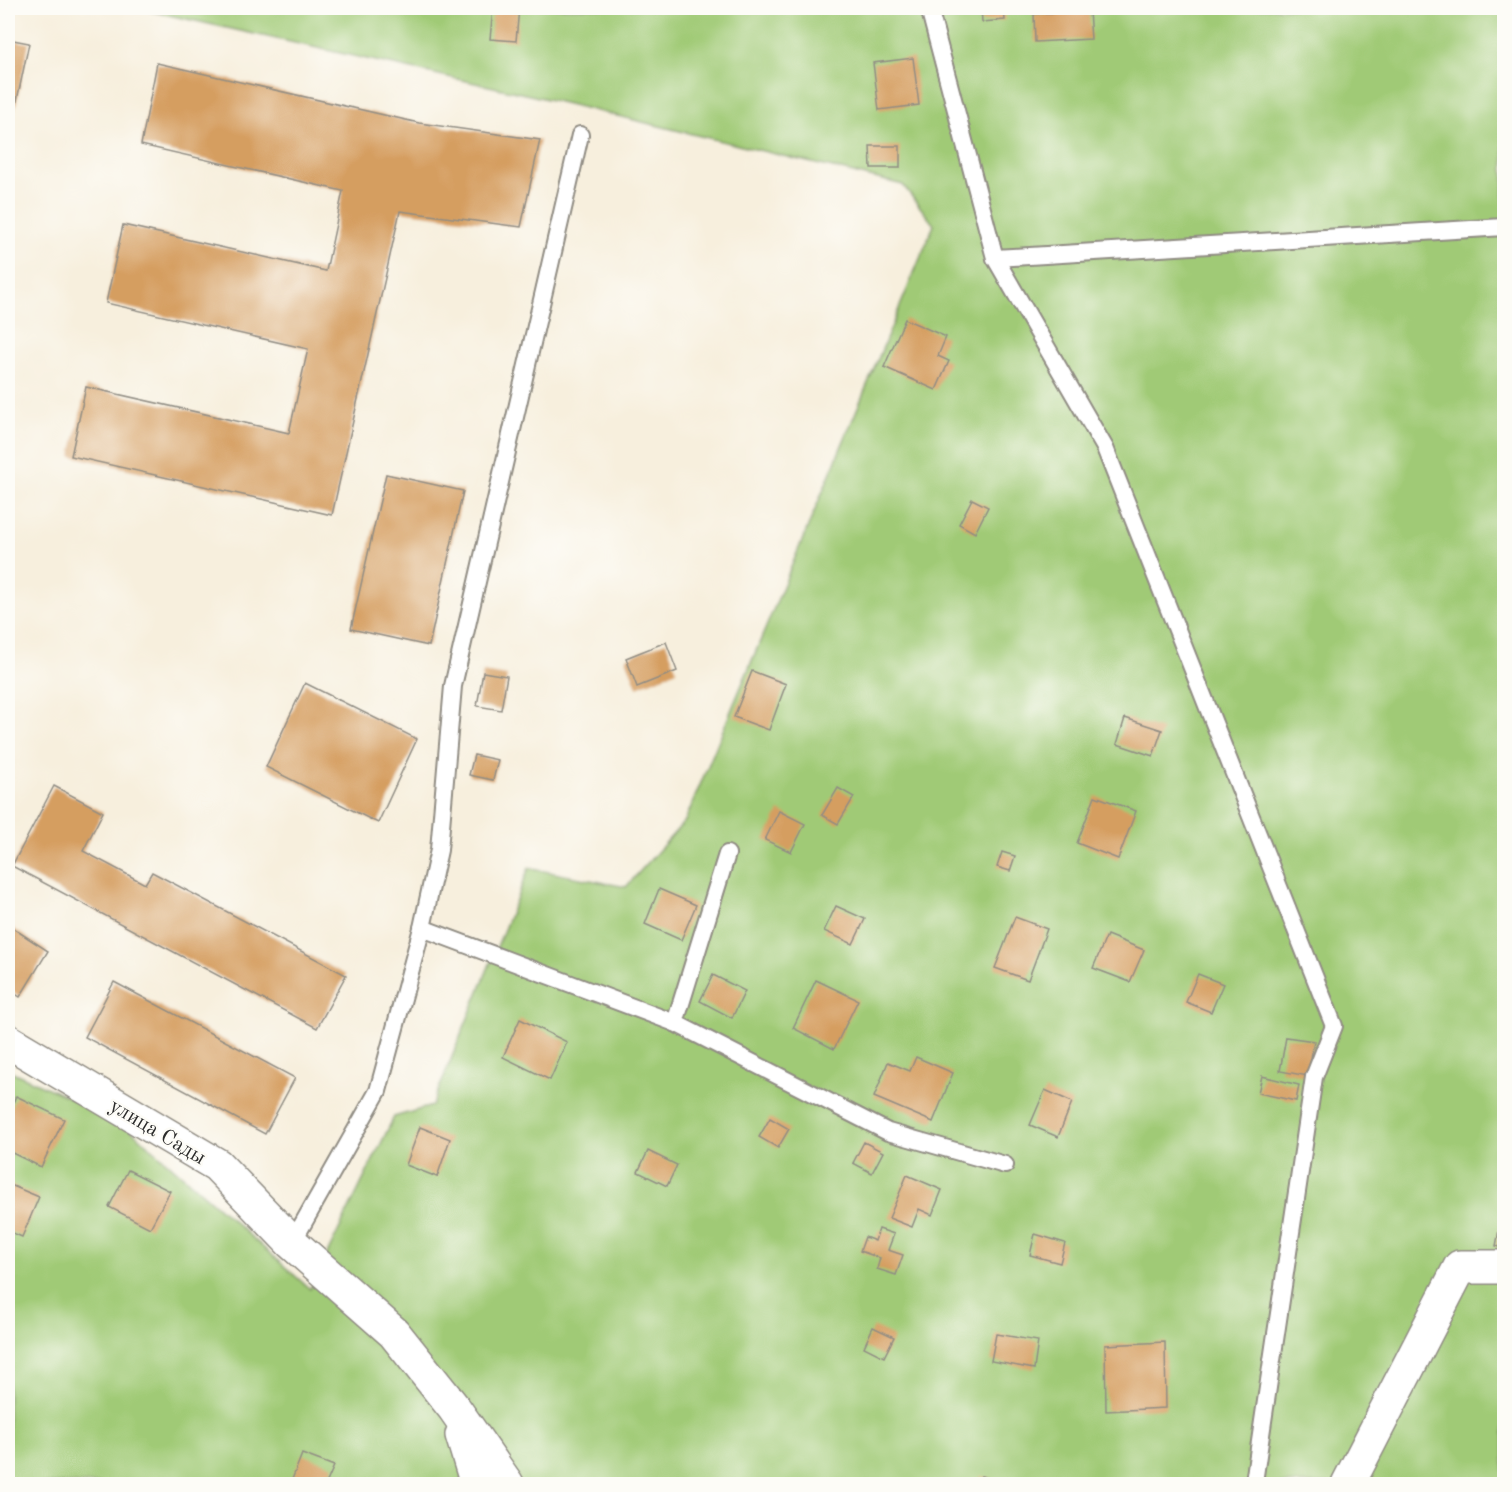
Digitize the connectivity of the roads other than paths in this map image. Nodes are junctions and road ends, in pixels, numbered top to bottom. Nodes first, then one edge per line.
1 (930, 8) edge
2 (580, 135) dead end
3 (1504, 227) edge
4 (995, 258) junction
5 (727, 854) dead end
6 (422, 928) junction
7 (675, 1023) junction
8 (8, 1041) edge
9 (1005, 1165) dead end
10 (292, 1243) junction
11 (1504, 1267) edge
12 (454, 1408) junction
13 (477, 1485) edge
14 (507, 1485) edge
15 (1251, 1485) edge
16 (1348, 1485) edge

1 - 4 lane
2 - 6 lane
3 - 4 lane
4 - 15 lane
5 - 7 lane
6 - 7 lane
6 - 10 lane
7 - 9 lane
8 - 10 street, улица Сады
10 - 12 street, улица Сады
11 - 16 street
12 - 13 street
12 - 14 street, улица Сады

